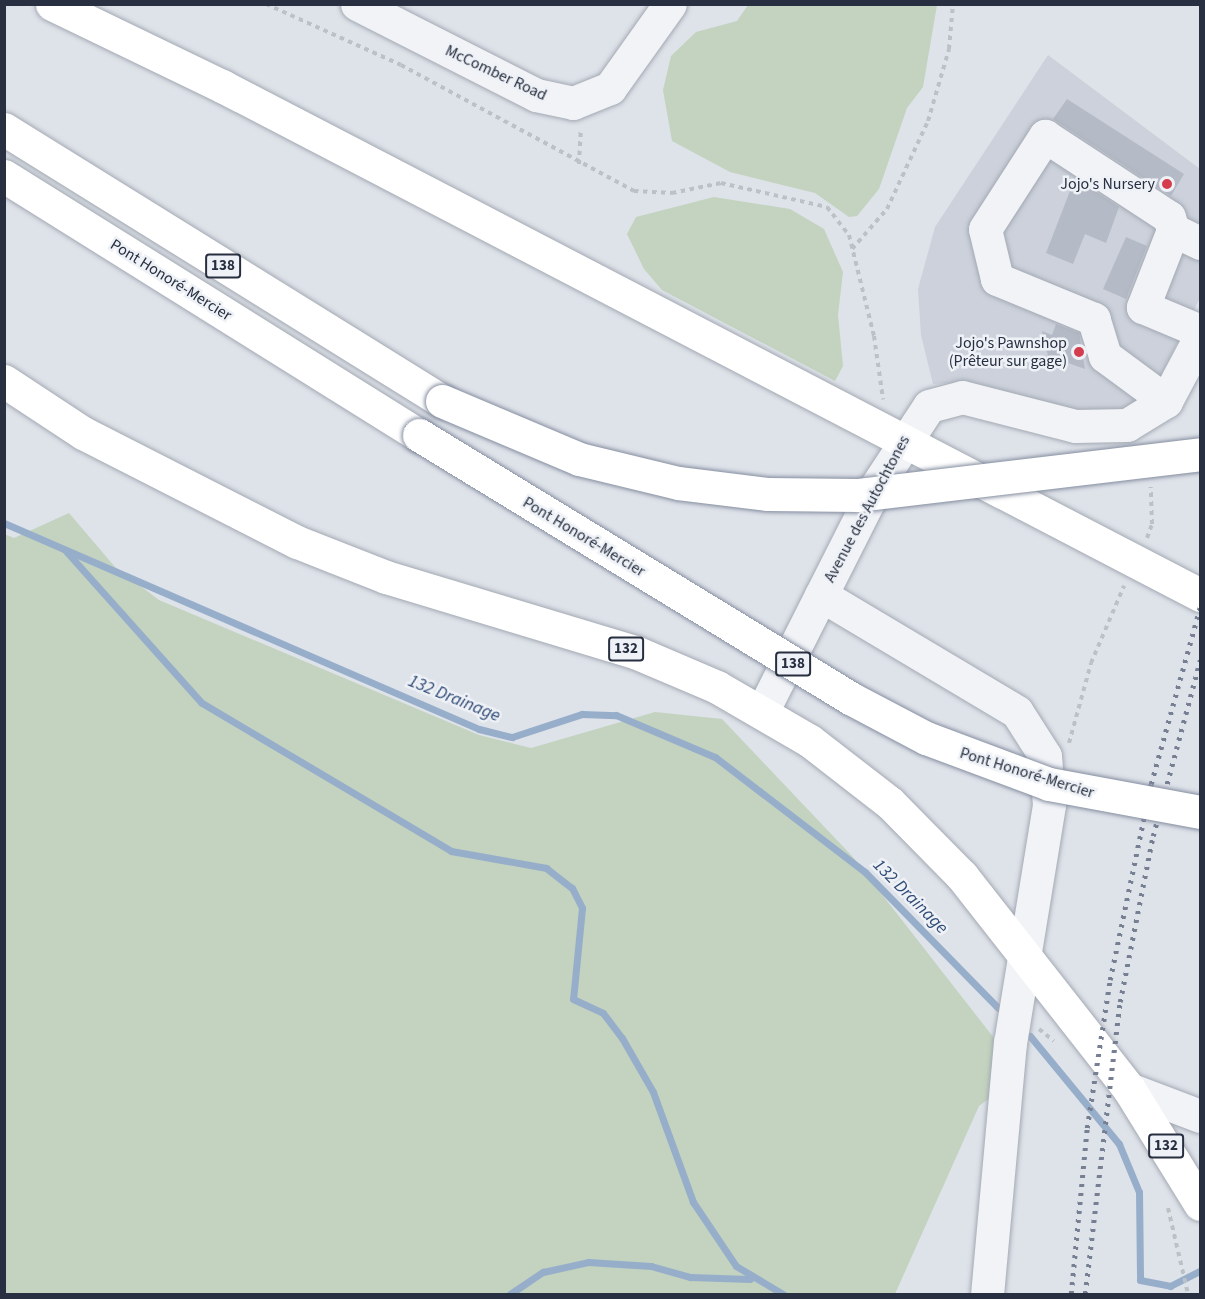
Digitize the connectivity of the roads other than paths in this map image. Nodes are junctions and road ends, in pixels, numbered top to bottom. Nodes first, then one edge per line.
1 (52, 4) edge
2 (357, 4) edge
3 (670, 4) edge
4 (4, 129) edge
5 (4, 176) edge
6 (1187, 236) edge
7 (1200, 331) edge
8 (1200, 337) edge
9 (4, 381) edge
10 (1166, 401) junction
11 (904, 439) junction
12 (1200, 454) edge
13 (821, 594) junction
14 (1200, 595) edge
15 (762, 712) junction
16 (1200, 812) edge
17 (1026, 954) junction
18 (1128, 1089) junction
19 (1200, 1116) edge
20 (1200, 1204) edge
21 (987, 1294) edge

1 - 11 highway
2 - 3 street, McComber Road
4 - 12 highway, 138, bridge
5 - 16 highway, Pont Honoré-Mercier / 138, bridge
6 - 7 street
6 - 10 street
8 - 10 street, Avenue des Autochtones
9 - 15 highway, 132
10 - 11 street, Avenue des Autochtones
11 - 13 street, Avenue des Autochtones
11 - 14 highway
13 - 15 street, Avenue des Autochtones
13 - 17 street
15 - 17 highway, 132
17 - 18 highway, 132
17 - 21 street
18 - 19 street
18 - 20 highway, 132

